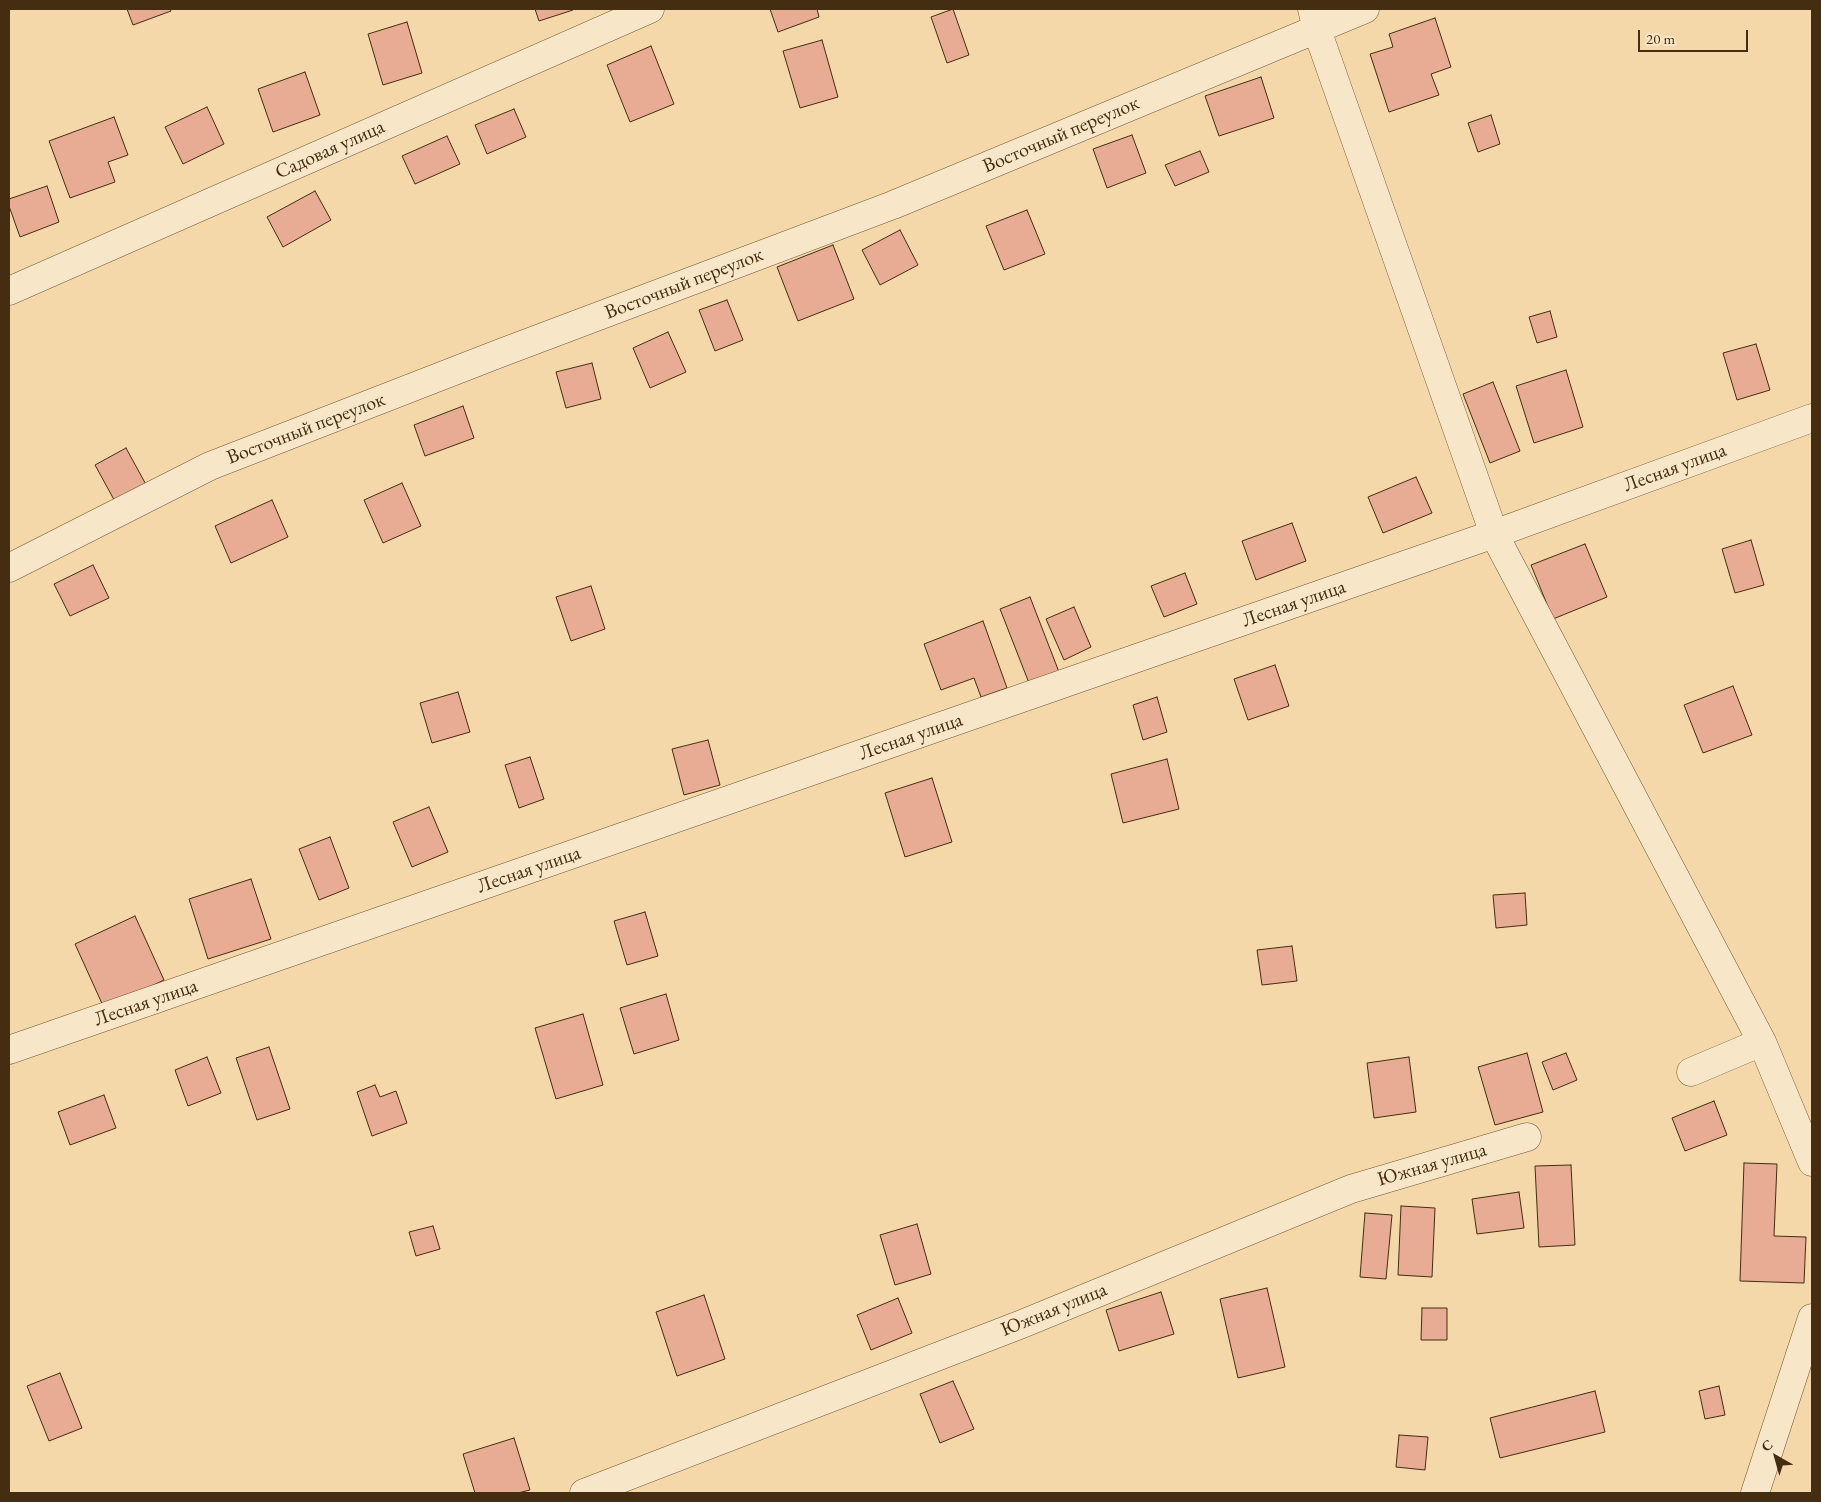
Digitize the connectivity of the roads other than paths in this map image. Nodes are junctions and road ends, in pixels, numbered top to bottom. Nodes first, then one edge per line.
1 (650, 9) edge
2 (1365, 9) edge
3 (1314, 19) edge
4 (9, 291) edge
5 (1812, 418) edge
6 (1494, 534) junction
7 (9, 568) edge
8 (1762, 1042) junction
9 (9, 1050) edge
10 (1691, 1072) dead end
11 (1527, 1137) dead end
12 (1812, 1162) edge
13 (1812, 1318) edge
14 (584, 1493) edge
15 (1755, 1493) edge

1 - 4 street, Садовая улица
2 - 3 street, Восточный переулок
3 - 6 street
3 - 7 street, Восточный переулок
5 - 6 street, Лесная улица
6 - 8 street
6 - 9 street, Лесная улица
8 - 10 street
8 - 12 street
11 - 14 street, Южная улица
13 - 15 street

